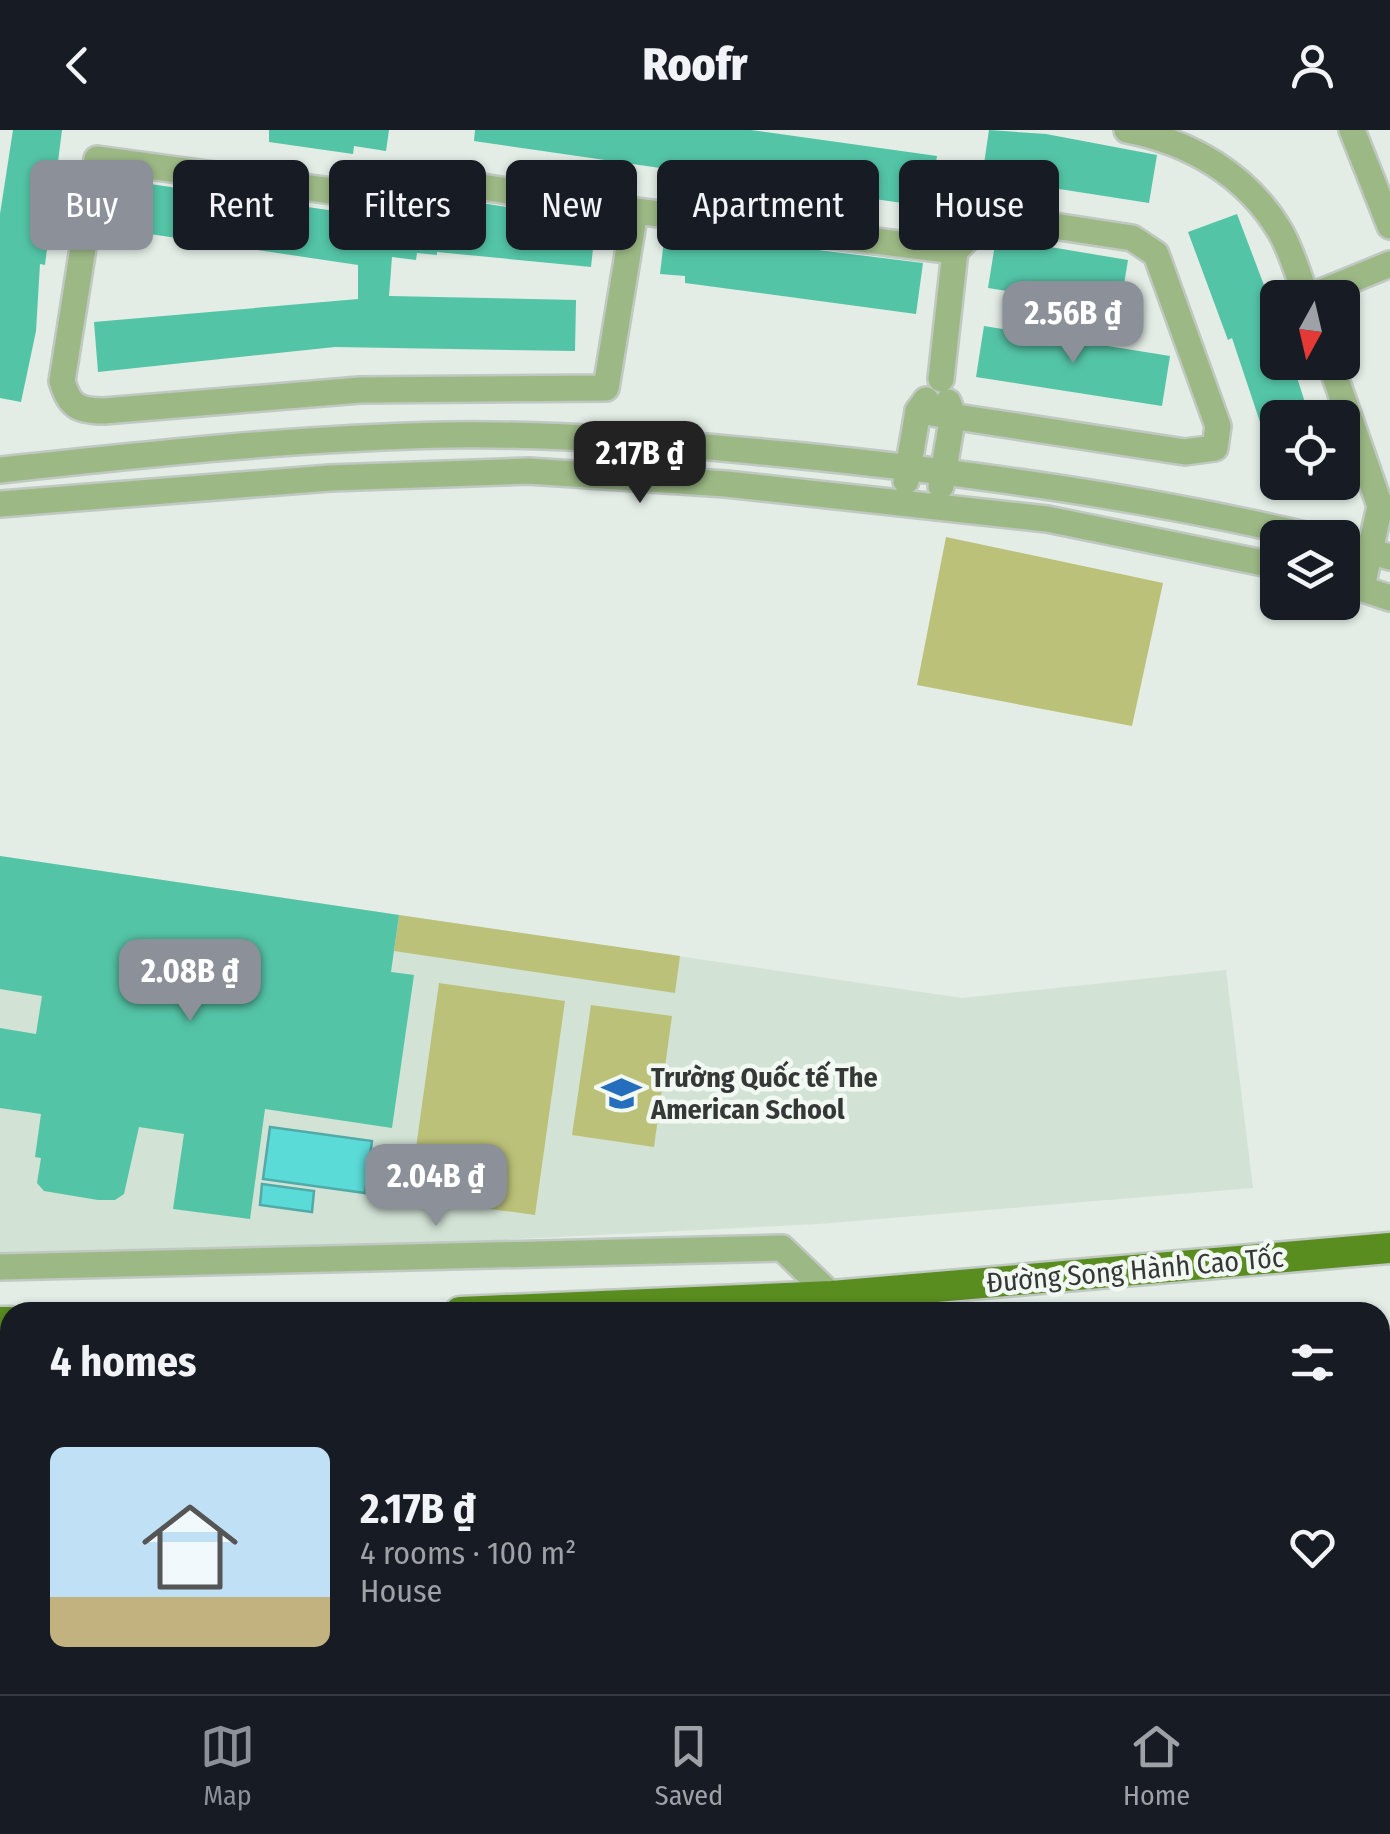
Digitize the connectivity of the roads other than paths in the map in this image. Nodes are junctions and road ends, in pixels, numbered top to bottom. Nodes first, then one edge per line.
1 (1127, 130) edge
2 (1352, 130) edge
3 (635, 211) joint
4 (637, 211) edge
5 (1390, 226) edge
6 (955, 251) junction
7 (1390, 264) edge
8 (1300, 280) edge
9 (1351, 280) edge
10 (941, 379) junction
11 (1336, 380) edge
12 (918, 411) junction
13 (953, 415) junction
14 (909, 466) junction
15 (0, 470) edge
16 (944, 472) junction
17 (903, 501) junction
18 (0, 504) edge
19 (938, 505) junction
20 (1260, 523) edge
21 (1382, 553) edge
22 (1260, 562) edge
23 (1360, 576) edge
24 (1360, 588) edge
25 (1390, 598) edge
26 (1390, 1248) edge
27 (0, 1266) edge
28 (832, 1296) junction
29 (692, 1302) edge

1 - 8 street
2 - 5 street
3 - 3 street
4 - 6 street
6 - 10 street
6 - 13 street
7 - 9 street
10 - 12 street
10 - 13 street
11 - 21 street
12 - 13 street
12 - 14 street
13 - 16 street
14 - 15 street
14 - 16 street
14 - 17 street
16 - 19 street
16 - 20 street
17 - 18 street
17 - 19 street
19 - 22 street
21 - 23 street
24 - 25 street
26 - 28 main road, Đường Song Hành Cao Tốc
27 - 28 street
28 - 29 main road, Đường Song Hành Cao Tốc

